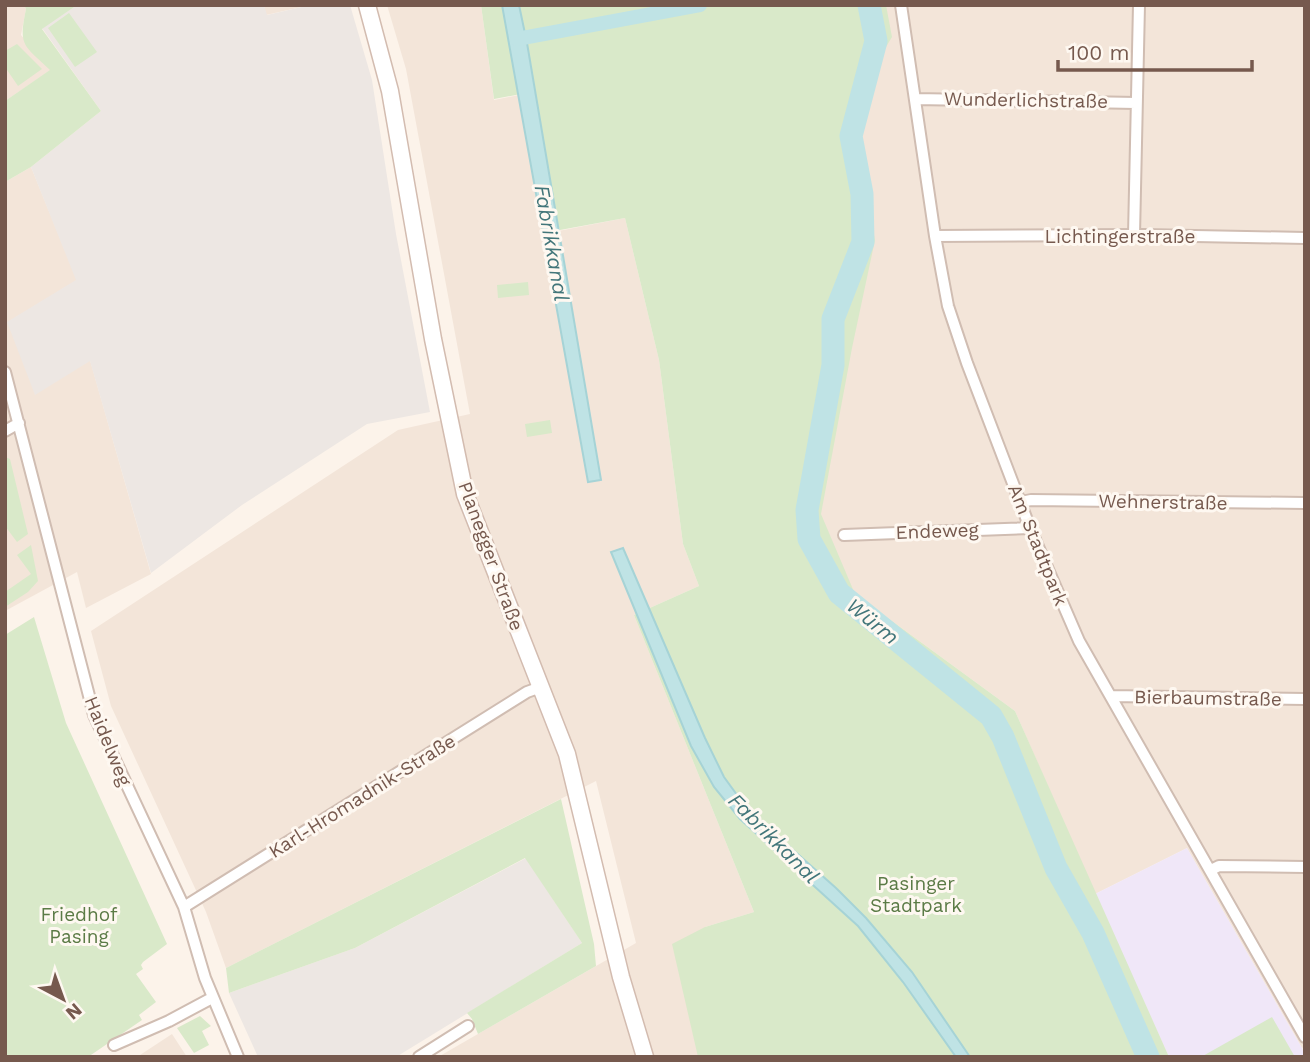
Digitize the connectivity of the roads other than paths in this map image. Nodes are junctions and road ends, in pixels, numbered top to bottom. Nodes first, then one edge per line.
1 (367, 5) edge
2 (901, 5) edge
3 (1139, 5) edge
4 (915, 99) junction
5 (1136, 103) junction
6 (1134, 235) junction
7 (935, 236) junction
8 (1305, 238) edge
9 (5, 372) edge
10 (19, 423) junction
11 (5, 431) edge
12 (1021, 502) junction
13 (1305, 503) edge
14 (1030, 528) junction
15 (844, 535) dead end
16 (541, 687) junction
17 (1111, 696) junction
18 (1305, 699) edge
19 (1305, 867) edge
20 (1211, 870) junction
21 (184, 907) junction
22 (212, 998) junction
23 (468, 1026) dead end
24 (1305, 1037) edge
25 (114, 1045) dead end
26 (421, 1056) edge
27 (239, 1057) edge
28 (645, 1057) edge

1 - 16 main road, Planegger Straße
2 - 4 street, Am Stadtpark
3 - 5 street
4 - 5 street, Wunderlichstraße
4 - 7 street, Am Stadtpark
5 - 6 street
6 - 7 street, Lichtingerstraße
6 - 8 street, Lichtingerstraße
7 - 12 street, Am Stadtpark
9 - 10 street, Haidelweg
10 - 11 street
10 - 21 street, Haidelweg
12 - 13 street, Wehnerstraße
12 - 14 street, Am Stadtpark
14 - 15 street, Endeweg
14 - 17 street, Am Stadtpark
16 - 21 street, Karl-Hromadnik-Straße
16 - 28 main road, Planegger Straße
17 - 18 street, Bierbaumstraße
17 - 20 street, Am Stadtpark
19 - 20 street
20 - 24 street, Am Stadtpark
21 - 22 street, Haidelweg
22 - 25 street
22 - 27 street, Haidelweg
23 - 26 street

